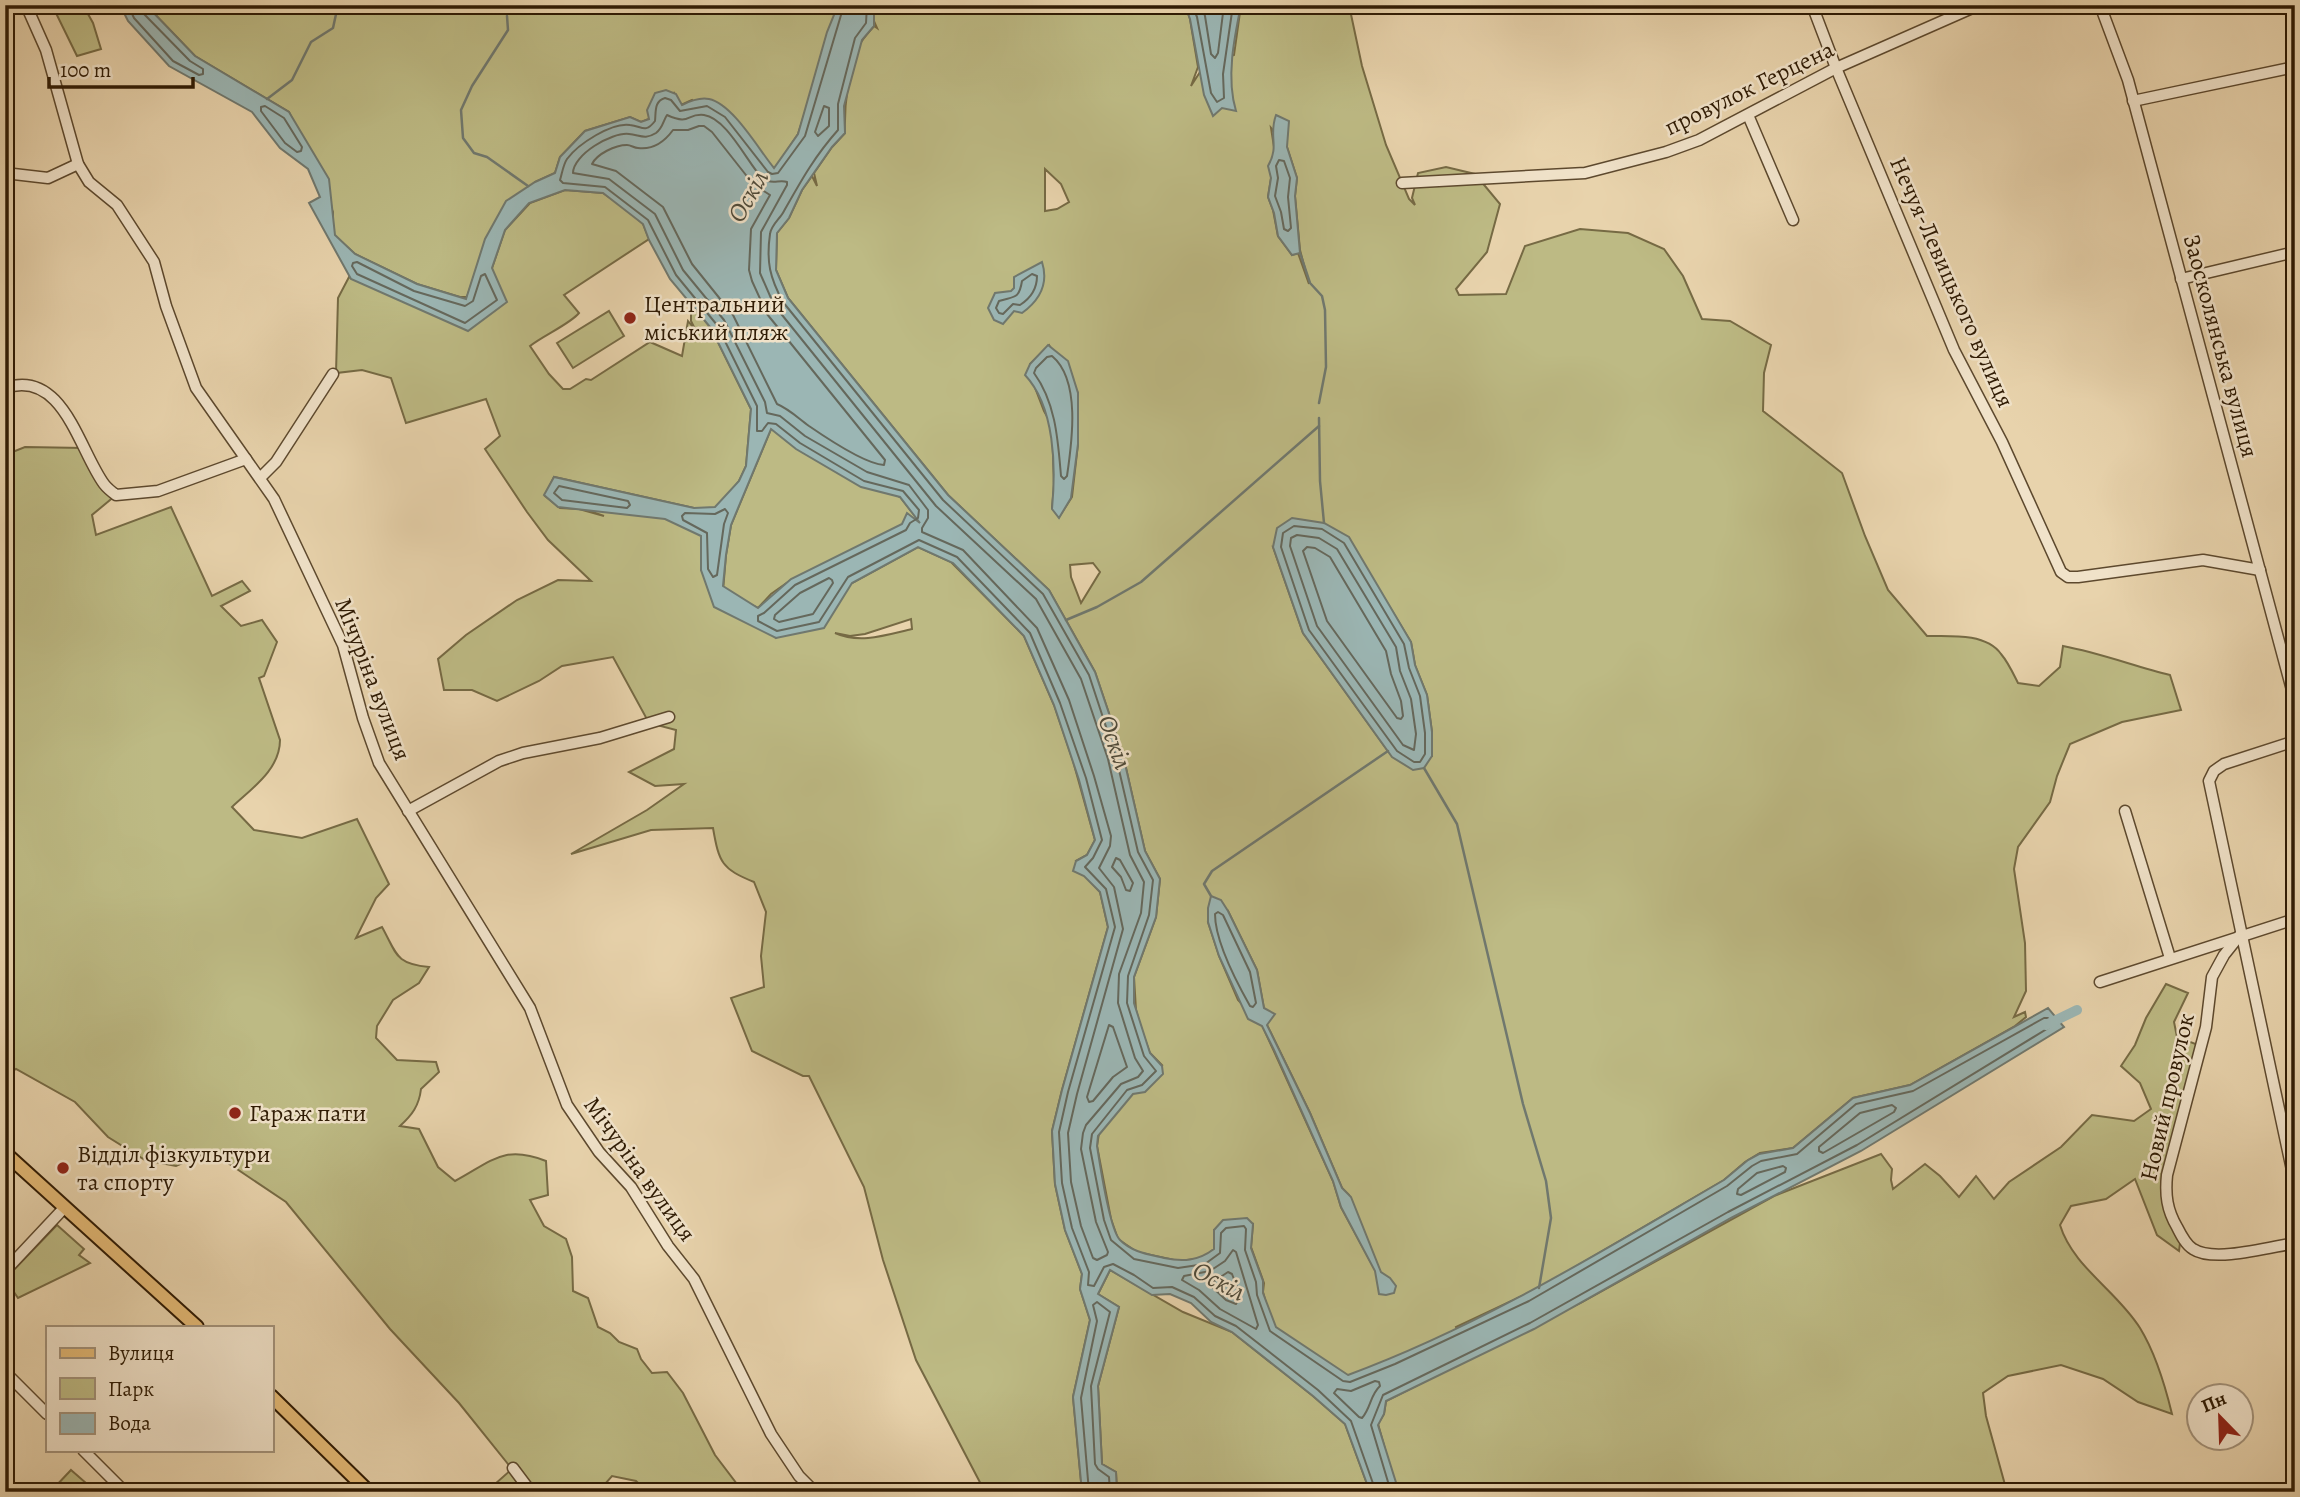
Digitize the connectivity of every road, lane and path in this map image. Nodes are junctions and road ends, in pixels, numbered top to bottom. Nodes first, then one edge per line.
1 (26, 5) edge
2 (1812, 5) edge
3 (1979, 5) edge
4 (2100, 5) edge
5 (2295, 67) edge
6 (1836, 68) junction
7 (2133, 101) junction
8 (1748, 115) junction
9 (78, 164) junction
10 (5, 173) edge
11 (1402, 183) dead end
12 (1793, 220) dead end
13 (2295, 252) edge
14 (2181, 279) junction
15 (333, 374) dead end
16 (5, 388) edge
17 (246, 459) junction
18 (260, 478) junction
19 (2260, 570) junction
20 (2295, 701) edge
21 (669, 717) dead end
22 (2295, 741) edge
23 (408, 811) junction
24 (2125, 811) dead end
25 (2295, 919) edge
26 (2240, 935) junction
27 (2170, 958) junction
28 (2100, 982) dead end
29 (5, 1153) edge
30 (2295, 1184) edge
31 (65, 1207) junction
32 (2295, 1243) edge
33 (5, 1271) edge
34 (196, 1326) edge
35 (5, 1373) edge
36 (273, 1398) edge
37 (46, 1413) edge
38 (85, 1452) edge
39 (513, 1468) dead end
40 (125, 1492) edge
41 (369, 1492) edge
42 (531, 1492) edge
43 (815, 1492) edge

1 - 9 street, Мічуріна вулиця
2 - 6 street, Нечуя-Левицького вулиця
3 - 6 street, провулок Герцена
4 - 7 street, Заосколянська вулиця
5 - 7 street
6 - 8 street, провулок Герцена
6 - 19 street, Нечуя-Левицького вулиця
7 - 14 street, Заосколянська вулиця
8 - 11 street, провулок Герцена
8 - 12 street
9 - 10 street
9 - 17 street, Мічуріна вулиця
13 - 14 street
14 - 19 street, Заосколянська вулиця
15 - 18 street
16 - 17 street
17 - 18 street, Мічуріна вулиця
18 - 23 street, Мічуріна вулиця
19 - 20 street, Заосколянська вулиця
21 - 23 street
22 - 26 street
23 - 43 street, Мічуріна вулиця
24 - 27 street
25 - 26 street
26 - 27 street
26 - 30 street
26 - 32 street, Новий провулок
27 - 28 street
29 - 31 main road
31 - 33 street
31 - 34 main road
35 - 37 street
36 - 41 main road
38 - 40 street
39 - 42 street

